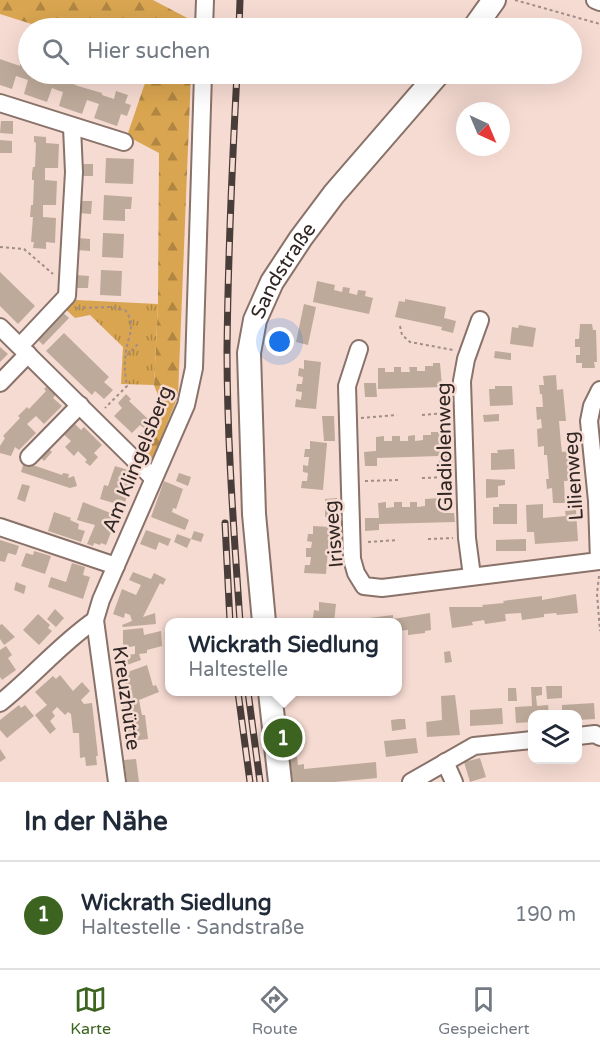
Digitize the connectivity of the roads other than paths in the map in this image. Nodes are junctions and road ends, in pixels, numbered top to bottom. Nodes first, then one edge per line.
1 (205, 0) edge
2 (494, 0) edge
3 (595, 0) edge
4 (600, 2) edge
5 (204, 18) edge
6 (481, 18) edge
7 (203, 84) edge
8 (429, 84) edge
9 (0, 103) edge
10 (72, 127) junction
11 (124, 142) dead end
12 (480, 320) dead end
13 (0, 327) edge
14 (359, 349) dead end
15 (24, 350) junction
16 (0, 383) edge
17 (600, 390) edge
18 (80, 405) junction
19 (29, 457) dead end
20 (153, 478) junction
21 (598, 501) edge
22 (0, 527) edge
23 (599, 561) edge
24 (116, 566) junction
25 (472, 576) junction
26 (264, 618) edge
27 (95, 620) junction
28 (270, 696) edge
29 (0, 703) edge
30 (582, 736) edge
31 (600, 736) edge
32 (528, 740) edge
33 (445, 762) junction
34 (117, 782) edge
35 (280, 782) edge
36 (411, 782) edge
37 (454, 782) edge

1 - 5 street
2 - 6 main road
3 - 4 street
7 - 20 street, Am Klingelsberg
8 - 26 main road, Sandstraße
9 - 10 street
10 - 11 street
10 - 15 street
12 - 25 street, Gladiolenweg
13 - 15 street
14 - 25 street, Irisweg
15 - 16 street
15 - 18 street
17 - 21 street, Lilienweg
18 - 19 street
18 - 20 street
20 - 24 street, Am Klingelsberg
21 - 23 street, Lilienweg
22 - 24 street
23 - 25 street, Irisweg
24 - 27 street, Am Klingelsberg
27 - 29 street
27 - 34 street, Kreuzhütte
28 - 35 main road
30 - 31 street
32 - 33 street
33 - 36 street
33 - 37 street

